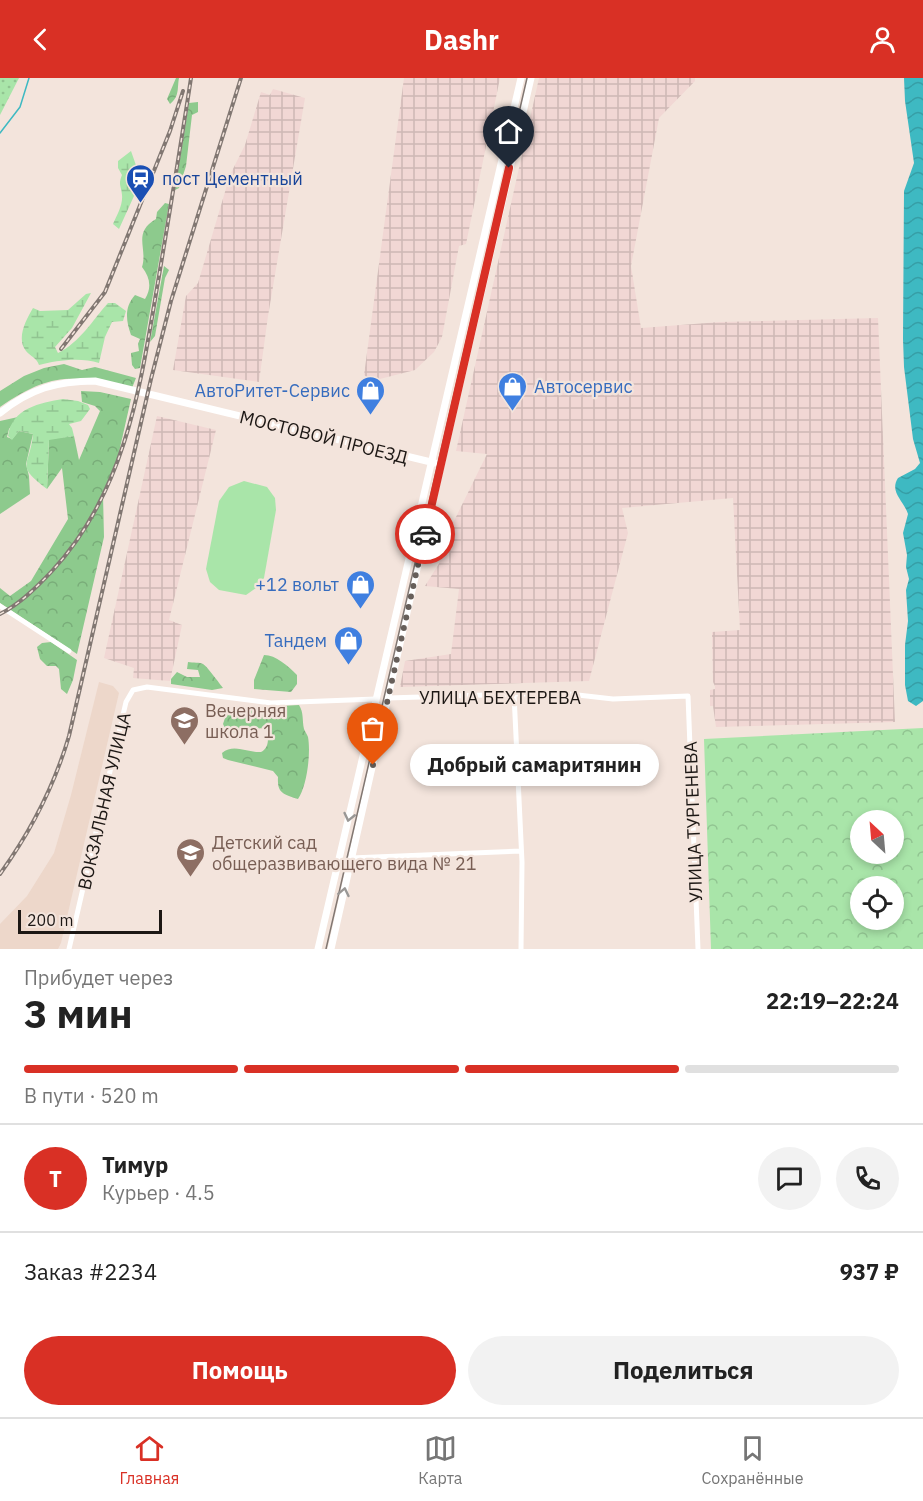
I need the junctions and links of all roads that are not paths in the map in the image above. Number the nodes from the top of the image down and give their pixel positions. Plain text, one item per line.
1 (521, 78) edge
2 (531, 78) edge
3 (0, 413) edge
4 (431, 462) junction
5 (441, 465) junction
6 (0, 606) edge
7 (69, 651) dead end
8 (133, 690) joint
9 (514, 694) junction
10 (688, 696) joint
11 (388, 698) junction
12 (376, 699) junction
13 (521, 850) junction
14 (351, 858) junction
15 (69, 949) edge
16 (318, 949) edge
17 (331, 949) edge
18 (521, 949) edge
19 (698, 949) edge

1 - 4 main road
2 - 5 main road
3 - 4 main road, МОСТОВОЙ ПРОЕЗД
4 - 5 main road, МОСТОВОЙ ПРОЕЗД
4 - 12 main road
5 - 11 main road
6 - 7 street
8 - 12 street, УЛИЦА БЕХТЕРЕВА
8 - 15 street, ВОКЗАЛЬНАЯ УЛИЦА
9 - 10 street, УЛИЦА БЕХТЕРЕВА
9 - 11 street, УЛИЦА БЕХТЕРЕВА
9 - 13 street
10 - 19 street, УЛИЦА ТУРГЕНЕВА
11 - 12 main road, УЛИЦА БЕХТЕРЕВА
11 - 14 main road
12 -> 16 main road
13 - 14 street
13 - 18 street
17 -> 14 main road

